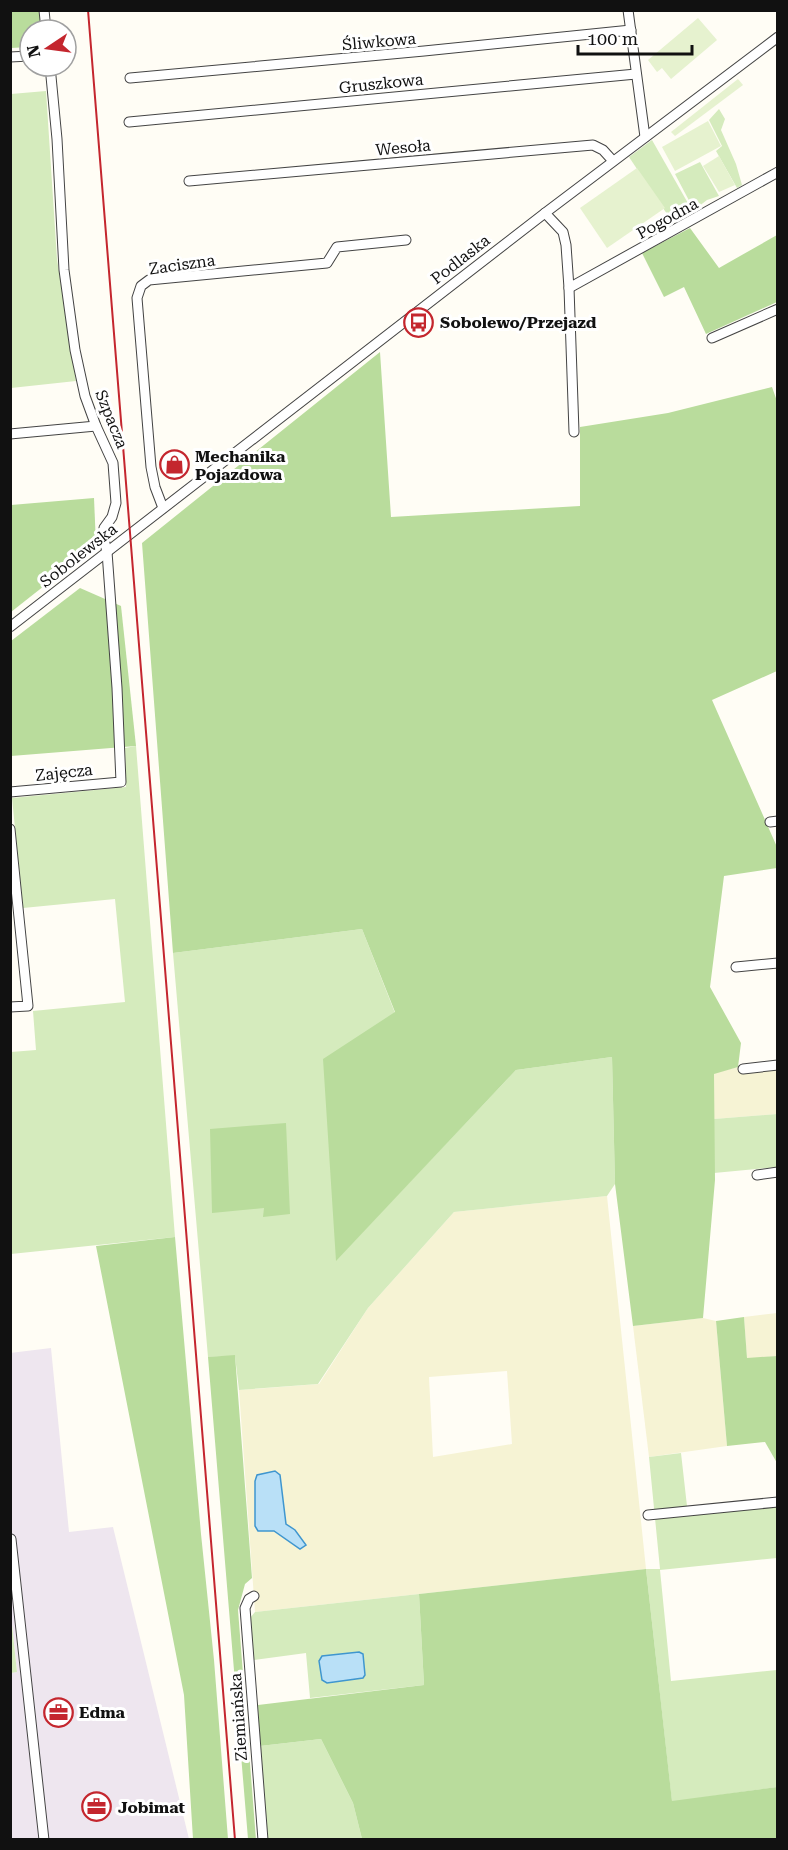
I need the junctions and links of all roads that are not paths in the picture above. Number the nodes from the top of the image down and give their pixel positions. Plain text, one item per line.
1 (628, 10) edge
2 (631, 30) junction
3 (777, 37) edge
4 (636, 74) junction
5 (51, 78) edge
6 (130, 78) dead end
7 (129, 122) dead end
8 (645, 137) junction
9 (613, 161) junction
10 (777, 172) edge
11 (189, 181) dead end
12 (545, 213) junction
13 (406, 240) dead end
14 (569, 288) junction
15 (777, 309) edge
16 (712, 338) dead end
17 (96, 426) junction
18 (573, 432) dead end
19 (10, 434) edge
20 (163, 508) junction
21 (107, 552) junction
22 (10, 627) edge
23 (121, 782) joint
24 (10, 792) edge
25 (10, 829) edge
26 (777, 963) edge
27 (736, 967) dead end
28 (10, 1007) edge
29 (777, 1065) edge
30 (743, 1069) dead end
31 (777, 1172) edge
32 (757, 1174) dead end
33 (777, 1502) edge
34 (648, 1515) dead end
35 (11, 1539) edge
36 (254, 1596) dead end
37 (44, 1839) edge
38 (263, 1839) edge

1 - 2 street
2 - 4 street
2 - 6 street, Śliwkowa
3 - 8 street, Podlaska
4 - 7 street, Gruszkowa
4 - 8 street
5 - 17 street, Szpacza
8 - 9 street, Podlaska
9 - 11 street, Wesoła
9 - 12 street, Podlaska
10 - 14 street, Pogodna
12 - 14 street
12 - 20 street, Podlaska
13 - 20 street, Zaciszna
14 - 18 street
15 - 16 street
17 - 19 street
17 - 21 street, Szpacza
20 - 21 street, Sobolewska
21 - 22 street, Sobolewska
21 - 23 street, Szpacza
23 - 24 street, Zajęcza
25 - 28 street
26 - 27 street
29 - 30 street
31 - 32 street
33 - 34 street
35 - 37 street
36 - 38 street, Ziemiańska

